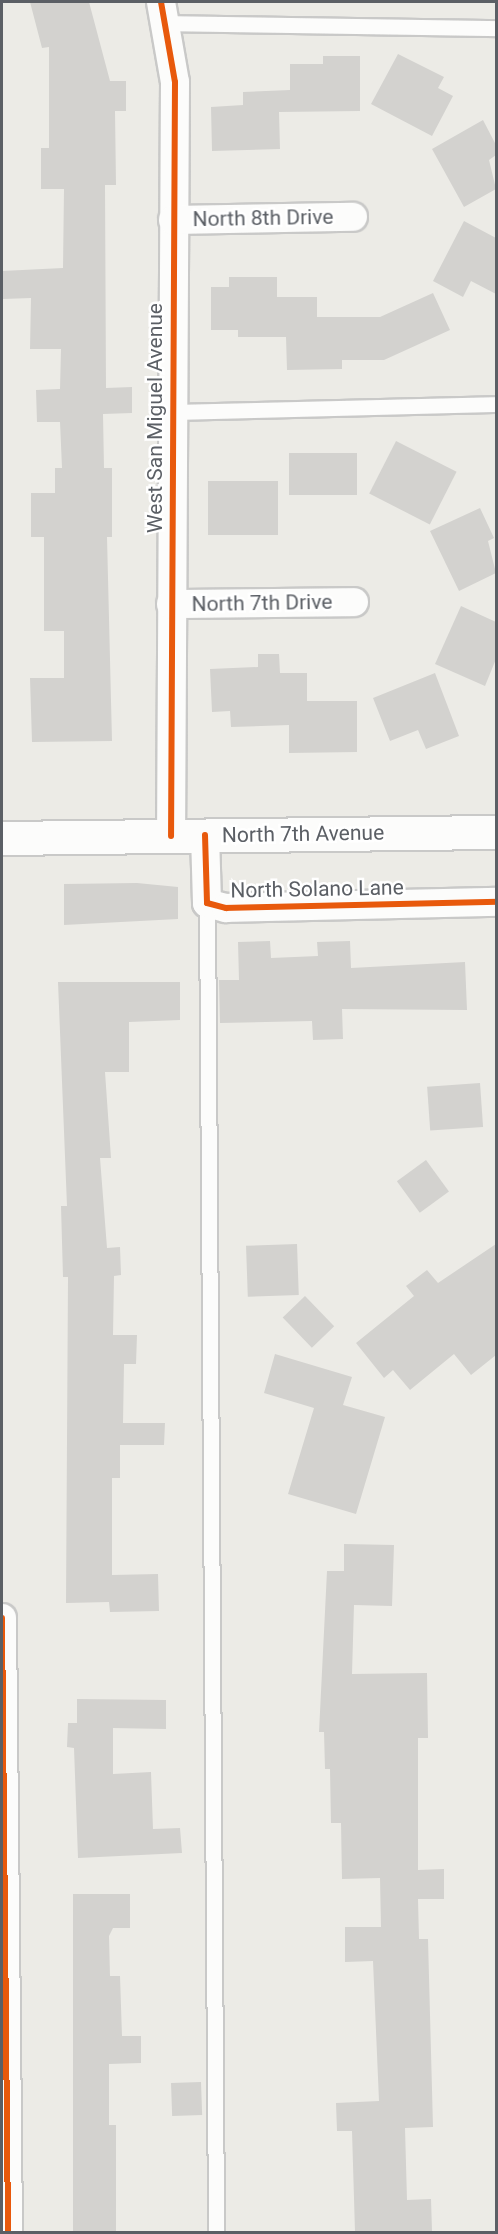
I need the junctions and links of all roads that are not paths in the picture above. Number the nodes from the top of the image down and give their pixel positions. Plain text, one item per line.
1 (164, 13) edge
2 (496, 28) edge
3 (353, 217) dead end
4 (173, 220) junction
5 (496, 404) edge
6 (171, 412) junction
7 (354, 602) dead end
8 (171, 604) junction
9 (496, 831) edge
10 (206, 835) junction
11 (171, 836) junction
12 (2, 838) edge
13 (496, 902) edge
14 (207, 903) junction
15 (2, 1618) edge
16 (2, 1655) edge
17 (8, 2232) edge
18 (216, 2232) edge

1 - 2 lane
1 - 4 street, West San Miguel Avenue
3 - 4 street, North 8th Drive
4 - 6 street, West San Miguel Avenue
5 - 6 lane
6 - 8 street, West San Miguel Avenue
7 - 8 street, North 7th Drive
8 - 11 street, West San Miguel Avenue
9 - 10 main road, North 7th Avenue
10 - 11 main road, North 7th Avenue
10 - 14 street, North Solano Lane
11 - 12 main road, North 7th Avenue
13 - 14 street, North Solano Lane
14 - 18 lane
15 - 16 street
16 - 17 street

